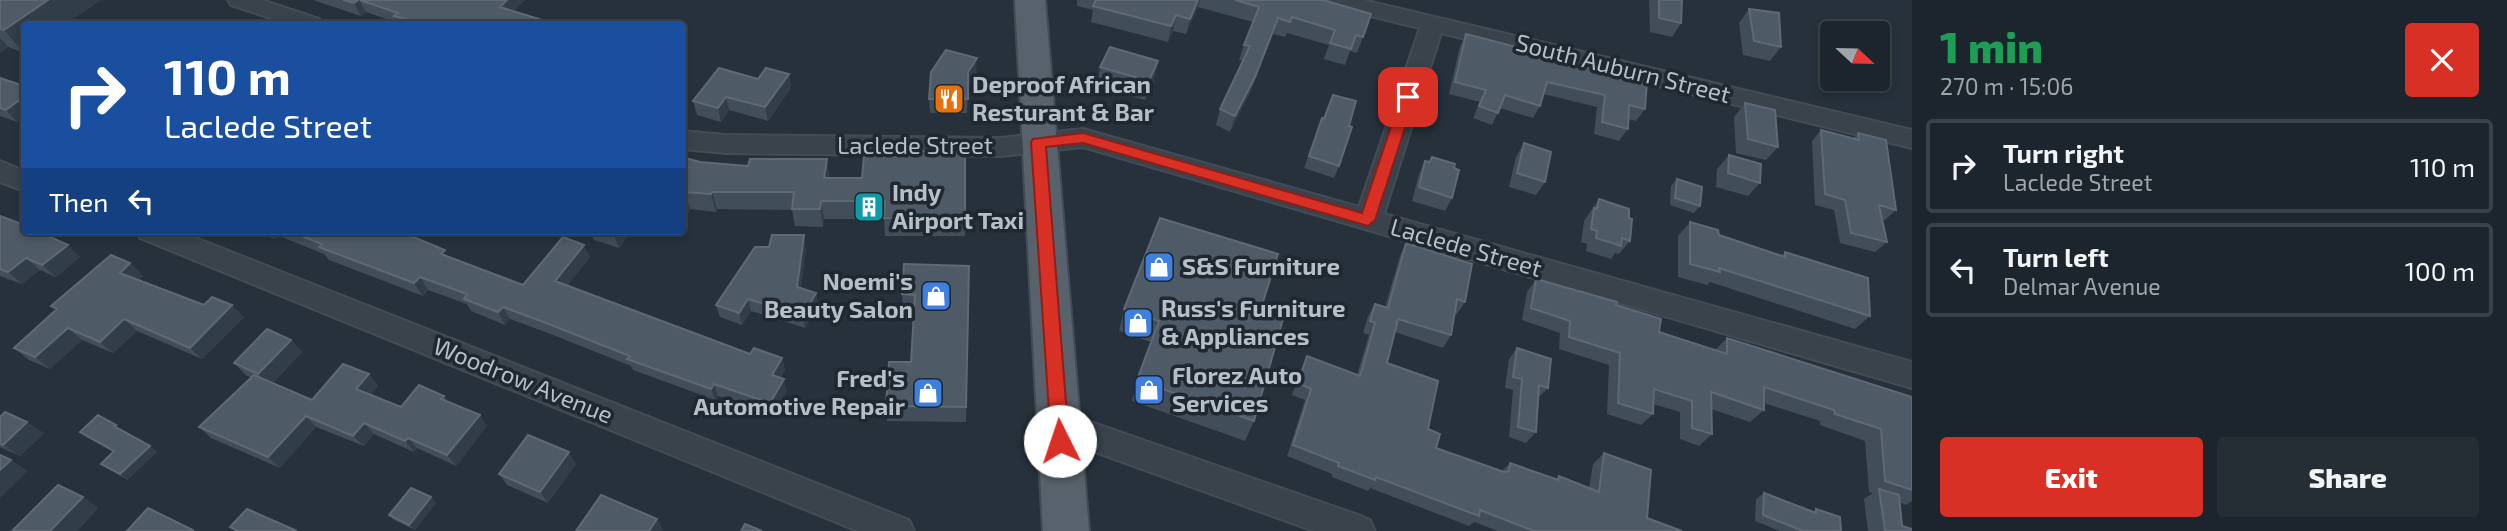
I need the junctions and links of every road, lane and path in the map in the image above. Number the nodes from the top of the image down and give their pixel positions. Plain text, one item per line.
1 (239, 0) edge
2 (1030, 0) edge
3 (1333, 0) edge
4 (302, 21) edge
5 (1433, 23) junction
6 (1912, 139) edge
7 (686, 140) edge
8 (1038, 142) junction
9 (0, 171) edge
10 (21, 180) edge
11 (1368, 220) junction
12 (160, 235) edge
13 (1912, 375) edge
14 (1059, 425) junction
15 (897, 531) edge
16 (1066, 531) edge
17 (1358, 531) edge

1 - 4 street
2 - 8 main road
3 - 5 street, South Auburn Street
5 - 6 street, South Auburn Street
5 - 11 street
7 - 8 street, Laclede Street
8 - 11 street, Laclede Street
8 - 14 main road
9 - 10 street
11 - 13 street, Laclede Street
12 - 15 street, Woodrow Avenue
14 - 16 main road
14 - 17 street

